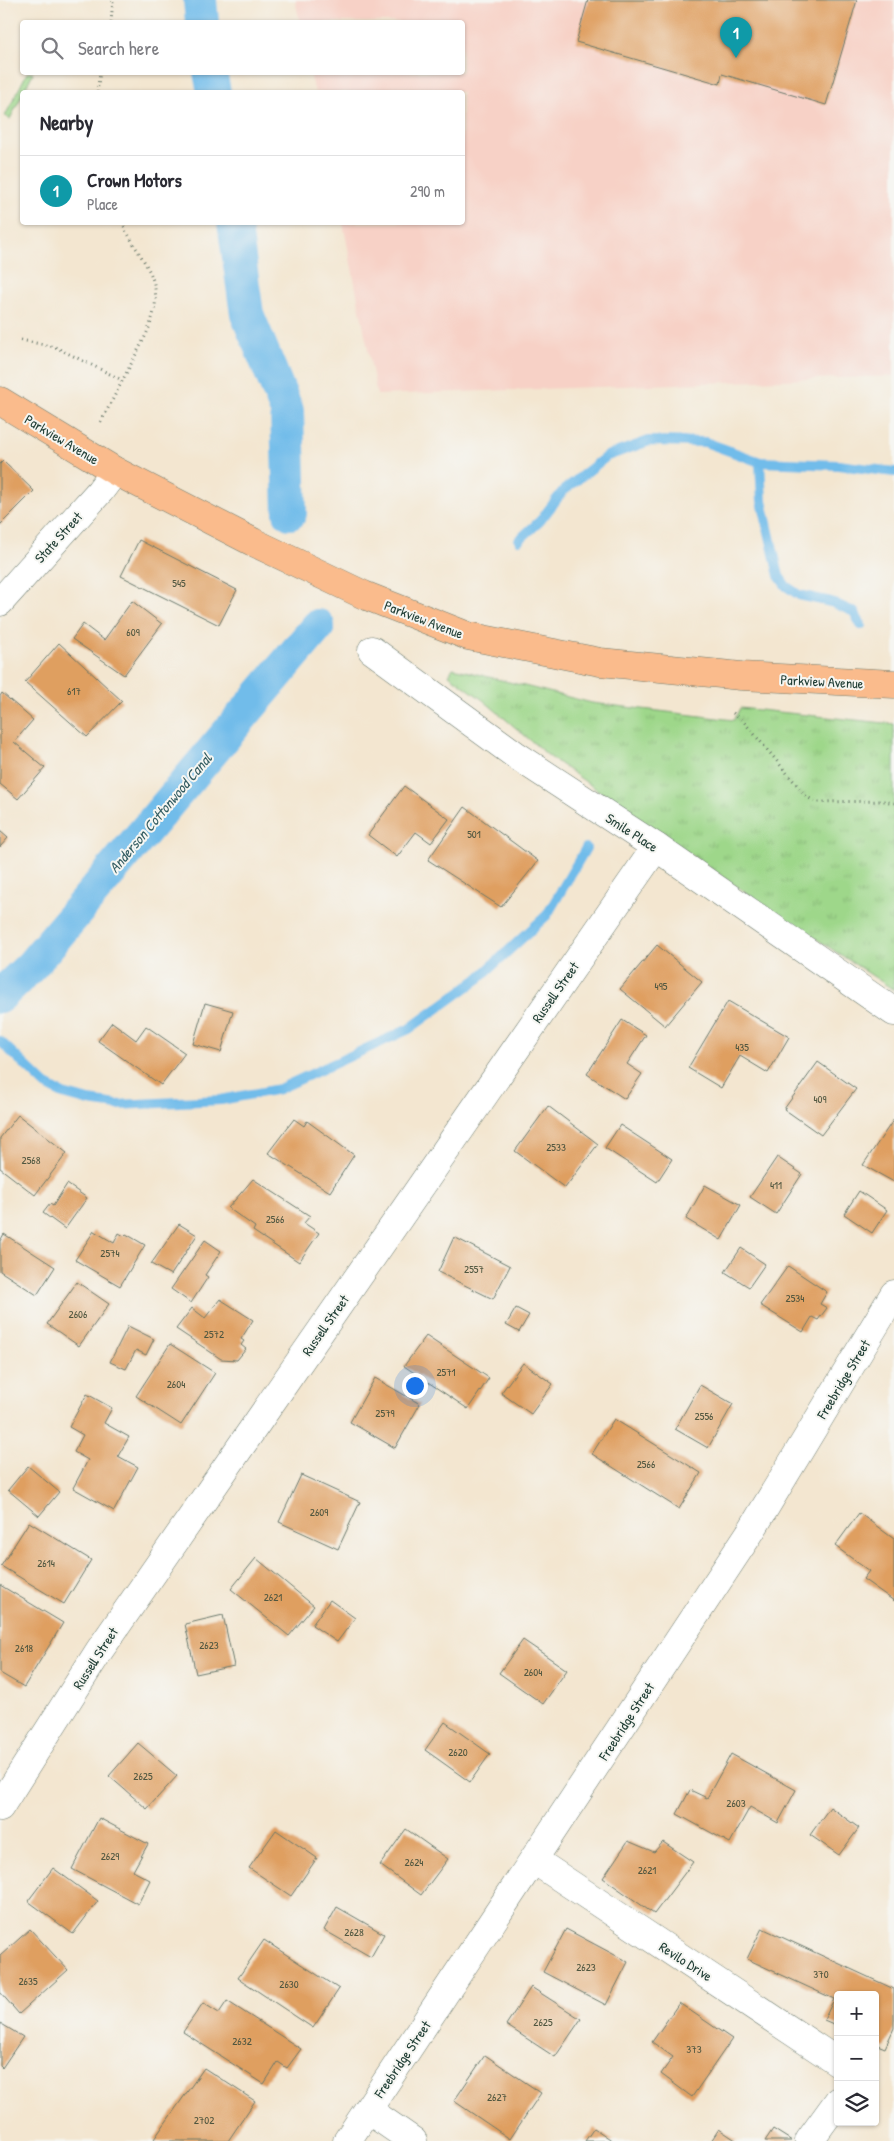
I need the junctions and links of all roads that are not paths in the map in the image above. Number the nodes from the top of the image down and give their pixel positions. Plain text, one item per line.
1 (0, 401) edge
2 (115, 471) junction
3 (0, 602) edge
4 (372, 650) dead end
5 (894, 684) edge
6 (656, 847) junction
7 (894, 1012) edge
8 (894, 1294) edge
9 (0, 1807) edge
10 (534, 1860) junction
11 (834, 2059) edge
12 (834, 2107) edge
13 (368, 2110) junction
14 (347, 2141) edge
15 (413, 2141) edge
16 (809, 2141) edge

1 - 2 main road, Parkview Avenue
2 - 3 street, State Street
2 - 5 main road, Parkview Avenue
4 - 6 street, Smile Place
6 - 7 street, Smile Place
6 - 9 street, Russell Street
8 - 10 street, Freebridge Street
10 - 11 street, Revilo Drive
10 - 13 street, Freebridge Street
12 - 16 street
13 - 14 street, Freebridge Street
13 - 15 street

